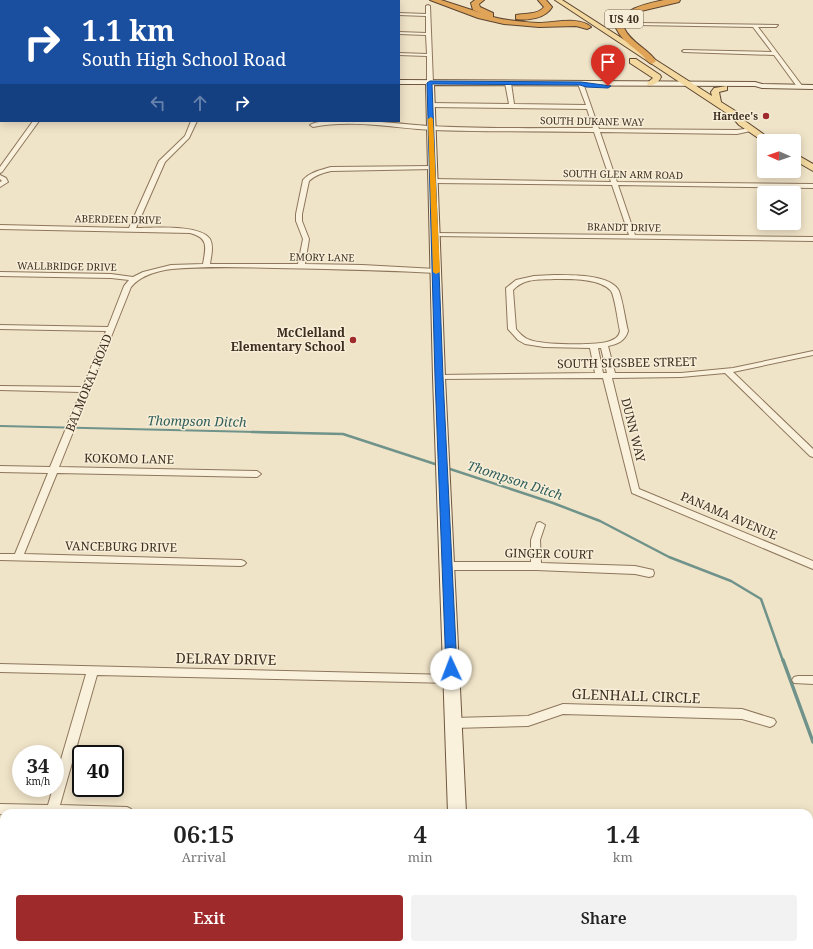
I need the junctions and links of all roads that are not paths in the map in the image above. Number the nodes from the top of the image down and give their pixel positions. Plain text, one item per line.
1 (480, 0) edge
2 (542, 0) edge
3 (547, 0) edge
4 (558, 0) edge
5 (676, 0) edge
6 (431, 3) edge
7 (400, 14) edge
8 (428, 14) junction
9 (580, 18) junction
10 (531, 24) junction
11 (640, 24) dead end
12 (754, 25) junction
13 (776, 26) dead end
14 (587, 27) junction
15 (400, 33) edge
16 (429, 34) junction
17 (684, 51) dead end
18 (400, 54) edge
19 (776, 54) junction
20 (429, 55) junction
21 (626, 56) dead end
22 (652, 61) junction
23 (400, 82) edge
24 (430, 83) junction
25 (508, 83) junction
26 (651, 83) junction
27 (581, 84) junction
28 (683, 86) junction
29 (762, 86) junction
30 (800, 87) junction
31 (813, 87) edge
32 (724, 88) junction
33 (717, 103) junction
34 (430, 106) junction
35 (512, 106) junction
36 (589, 107) junction
37 (35, 122) edge
38 (194, 122) edge
39 (742, 123) junction
40 (313, 125) dead end
41 (431, 128) junction
42 (597, 130) junction
43 (752, 130) junction
44 (759, 134) edge
45 (801, 160) edge
46 (432, 168) junction
47 (813, 168) edge
48 (0, 171) edge
49 (0, 178) edge
50 (433, 181) junction
51 (615, 184) junction
52 (0, 185) edge
53 (813, 186) edge
54 (0, 228) edge
55 (132, 230) junction
56 (435, 234) junction
57 (632, 237) junction
58 (813, 239) edge
59 (206, 266) junction
60 (301, 266) junction
61 (436, 271) junction
62 (0, 274) edge
63 (134, 279) junction
64 (0, 327) edge
65 (111, 329) junction
66 (593, 345) junction
67 (604, 345) junction
68 (813, 353) edge
69 (727, 371) junction
70 (606, 376) junction
71 (439, 377) junction
72 (0, 388) edge
73 (86, 390) junction
74 (813, 454) edge
75 (0, 469) edge
76 (54, 470) junction
77 (258, 474) dead end
78 (635, 490) joint
79 (540, 525) dead end
80 (0, 557) edge
81 (18, 558) junction
82 (241, 563) dead end
83 (813, 565) edge
84 (448, 566) junction
85 (536, 566) junction
86 (649, 573) dead end
87 (0, 668) edge
88 (93, 670) junction
89 (452, 679) junction
90 (798, 680) dead end
91 (813, 680) edge
92 (770, 722) dead end
93 (454, 723) junction
94 (53, 809) edge
95 (457, 809) edge

1 - 2 highway
3 - 9 main road, US 40
4 - 9 main road
5 - 22 highway, US 40
6 - 8 street
6 - 10 highway
7 - 8 street
8 - 16 street
9 - 10 highway
9 - 14 main road, US 40
9 - 22 main road
10 - 14 highway
11 - 12 street
12 - 13 street
12 - 19 street
14 - 28 main road, US 40
15 - 16 street
16 - 20 street
17 - 19 street
18 - 20 street
19 - 30 street
20 - 24 street
21 - 26 main road
22 - 28 main road
23 - 24 street
24 - 25 street
24 - 34 street
25 - 27 street
25 - 35 street
26 - 27 street
26 - 28 street
27 - 28 street
27 - 36 street
28 - 29 street
28 - 32 street
28 - 33 main road
28 - 39 main road, US 40
29 - 30 street
29 - 32 street
30 - 31 street
32 - 33 main road
33 - 39 main road
34 - 35 street
34 - 41 street
35 - 36 street
36 - 42 street
37 - 48 street
38 - 55 street
39 - 43 main road, US 40
40 - 41 street, SOUTH DUKANE WAY
41 - 42 street, SOUTH DUKANE WAY
41 - 46 street
42 - 43 street, SOUTH DUKANE WAY
42 - 51 street
43 - 44 main road, US 40
45 - 47 main road
46 - 50 street
46 - 60 street
49 - 52 street
50 - 51 street, SOUTH GLEN ARM ROAD
50 - 56 street
51 - 53 street, SOUTH GLEN ARM ROAD
51 - 57 street
54 - 55 street, ABERDEEN DRIVE
55 - 59 street, ABERDEEN DRIVE
56 - 57 street, BRANDT DRIVE
56 - 61 street
57 - 58 street, BRANDT DRIVE
59 - 60 street, EMORY LANE
59 - 63 street
60 - 61 street, EMORY LANE
61 - 71 street
62 - 63 street, WALLBRIDGE DRIVE
63 - 65 street, BALMORAL ROAD
64 - 65 street
65 - 73 street, BALMORAL ROAD
66 - 67 street
66 - 67 street
66 - 70 street
67 - 70 street
68 - 69 street, SOUTH SIGSBEE STREET
69 - 70 street, SOUTH SIGSBEE STREET
69 - 74 street
70 - 71 street, SOUTH SIGSBEE STREET
70 - 78 street, DUNN WAY
71 - 84 street
72 - 73 street
73 - 76 street, BALMORAL ROAD
75 - 76 street, KOKOMO LANE
76 - 77 street, KOKOMO LANE
76 - 81 street, BALMORAL ROAD
78 - 83 street, PANAMA AVENUE
79 - 85 street
80 - 81 street, VANCEBURG DRIVE
81 - 82 street, VANCEBURG DRIVE
84 - 85 street, GINGER COURT
84 - 89 street
85 - 86 street, GINGER COURT
87 - 88 street, DELRAY DRIVE
88 - 89 street, DELRAY DRIVE
88 - 94 street
89 - 93 street
90 - 91 street
92 - 93 street, GLENHALL CIRCLE
93 - 95 street

